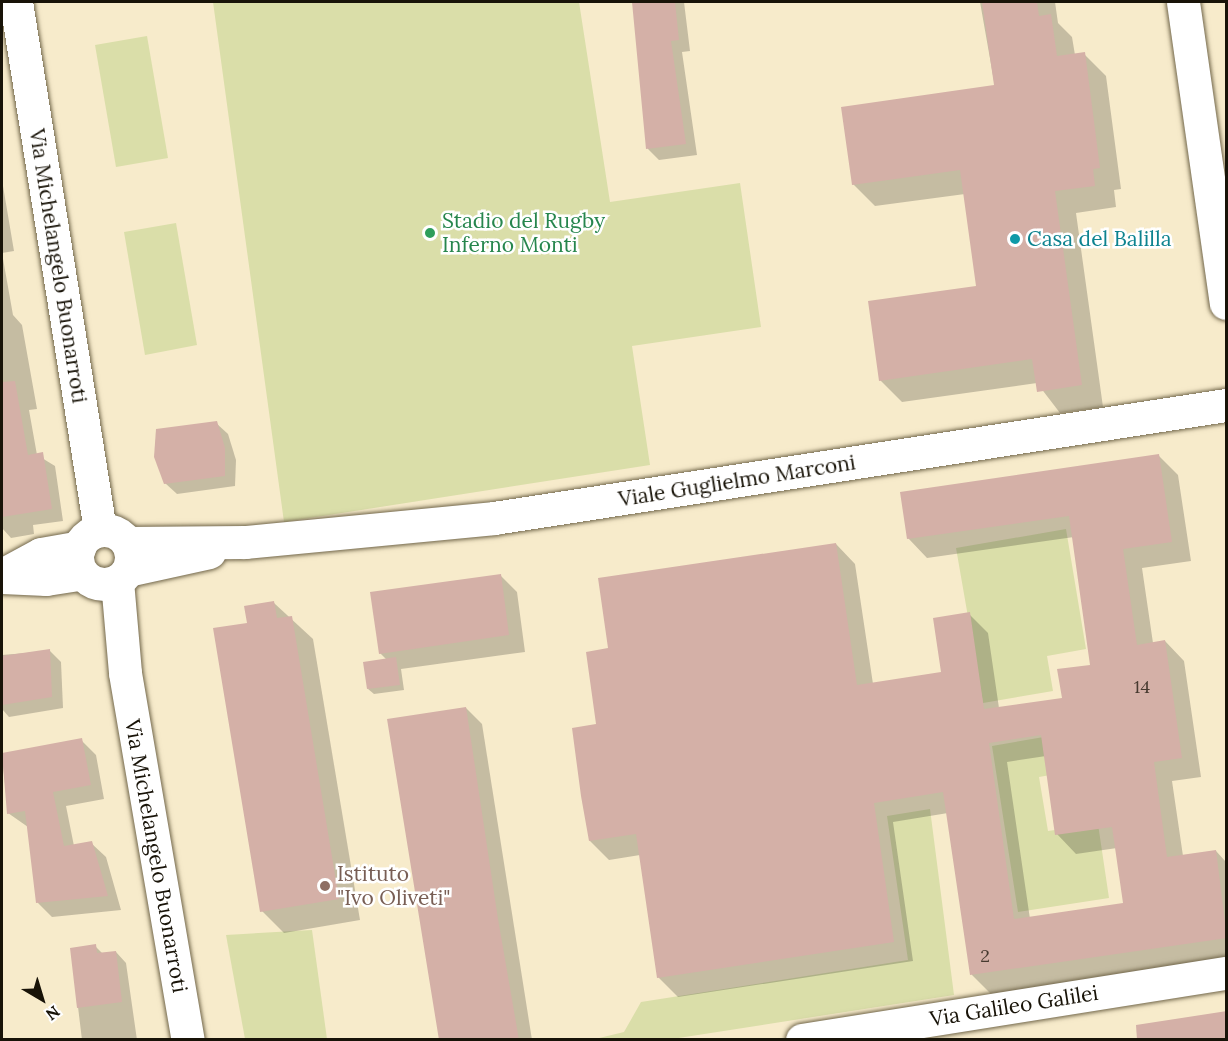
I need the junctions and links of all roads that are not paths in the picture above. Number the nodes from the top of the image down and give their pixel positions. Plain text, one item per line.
1 (16, 2) edge
2 (1183, 2) edge
3 (1227, 303) edge
4 (1227, 405) edge
5 (105, 561) junction
6 (2, 576) edge
7 (1227, 973) edge
8 (188, 1040) edge
9 (802, 1040) edge

1 - 5 street, Via Michelangelo Buonarroti
2 - 3 street
4 - 5 street, Viale Guglielmo Marconi
5 - 6 street, Viale Guglielmo Marconi
5 - 8 street, Via Michelangelo Buonarroti
7 - 9 street, Via Galileo Galilei

